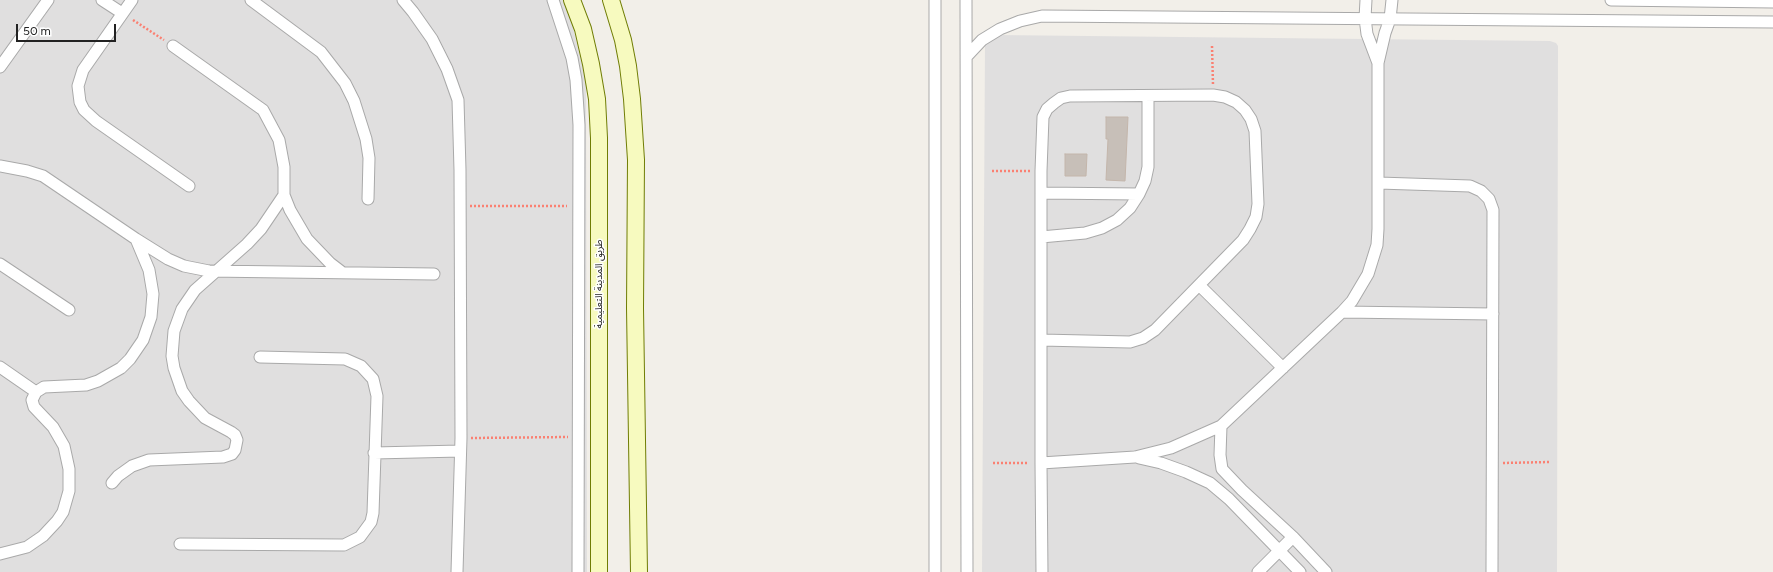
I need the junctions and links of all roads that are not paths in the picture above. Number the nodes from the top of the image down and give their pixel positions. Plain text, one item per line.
1 (48, 0) edge
2 (102, 0) edge
3 (132, 0) edge
4 (251, 0) edge
5 (403, 0) edge
6 (553, 0) edge
7 (572, 0) edge
8 (612, 0) edge
9 (935, 0) edge
10 (966, 0) edge
11 (1366, 0) edge
12 (1392, 0) edge
13 (1611, 0) edge
14 (1773, 2) edge
15 (122, 13) junction
16 (1365, 18) junction
17 (1390, 18) junction
18 (1773, 22) edge
19 (172, 46) road end
20 (967, 56) junction
21 (1378, 63) junction
22 (0, 67) edge
23 (1148, 96) junction
24 (0, 166) edge
25 (1379, 183) junction
26 (189, 186) dead end
27 (1041, 192) junction
28 (1139, 194) junction
29 (284, 195) junction
30 (368, 199) dead end
31 (1041, 237) junction
32 (136, 239) junction
33 (0, 264) edge
34 (216, 271) junction
35 (343, 273) junction
36 (434, 274) dead end
37 (1199, 284) junction
38 (69, 310) dead end
39 (1342, 312) junction
40 (1493, 314) junction
41 (1041, 340) junction
42 (260, 357) dead end
43 (0, 367) edge
44 (1283, 368) junction
45 (36, 392) junction
46 (1221, 426) junction
47 (460, 451) junction
48 (374, 453) junction
49 (1135, 457) junction
50 (1041, 464) junction
51 (112, 483) dead end
52 (1293, 536) junction
53 (180, 544) dead end
54 (1279, 551) junction
55 (0, 554) edge
56 (457, 572) edge
57 (578, 572) edge
58 (599, 572) edge
59 (639, 572) edge
60 (935, 572) edge
61 (967, 572) edge
62 (1042, 572) edge
63 (1258, 572) edge
64 (1300, 572) edge
65 (1326, 572) edge
66 (1492, 572) edge

1 - 22 street
2 - 15 street
3 - 15 street
4 - 30 street
5 - 47 street
6 - 57 street
7 - 58 street, طريق المدينة التعليمية
8 - 59 street
9 - 60 street
10 - 20 street
11 - 16 street
12 - 17 street
13 - 14 street
15 - 26 street
16 - 17 street
16 - 20 street
16 - 21 street
17 - 18 street
17 - 21 street
19 - 29 street
20 - 61 street
21 - 25 street
23 - 27 street
23 - 28 street
23 - 37 street
24 - 32 street
25 - 39 street
25 - 40 street
27 - 28 street
27 - 31 street
28 - 31 street
29 - 34 street
29 - 35 street
31 - 41 street
32 - 34 street
32 - 45 street
33 - 38 street
34 - 35 street
34 - 51 street
35 - 36 street
37 - 41 street
37 - 44 street
39 - 40 street
39 - 44 street
40 - 66 street
41 - 50 street
42 - 48 street
43 - 45 street
44 - 46 street
45 - 55 street
46 - 49 street
46 - 52 street
47 - 48 street
47 - 56 street
48 - 53 street
49 - 50 street
49 - 54 street
50 - 62 street
52 - 54 street
52 - 65 street
54 - 63 street
54 - 64 street

